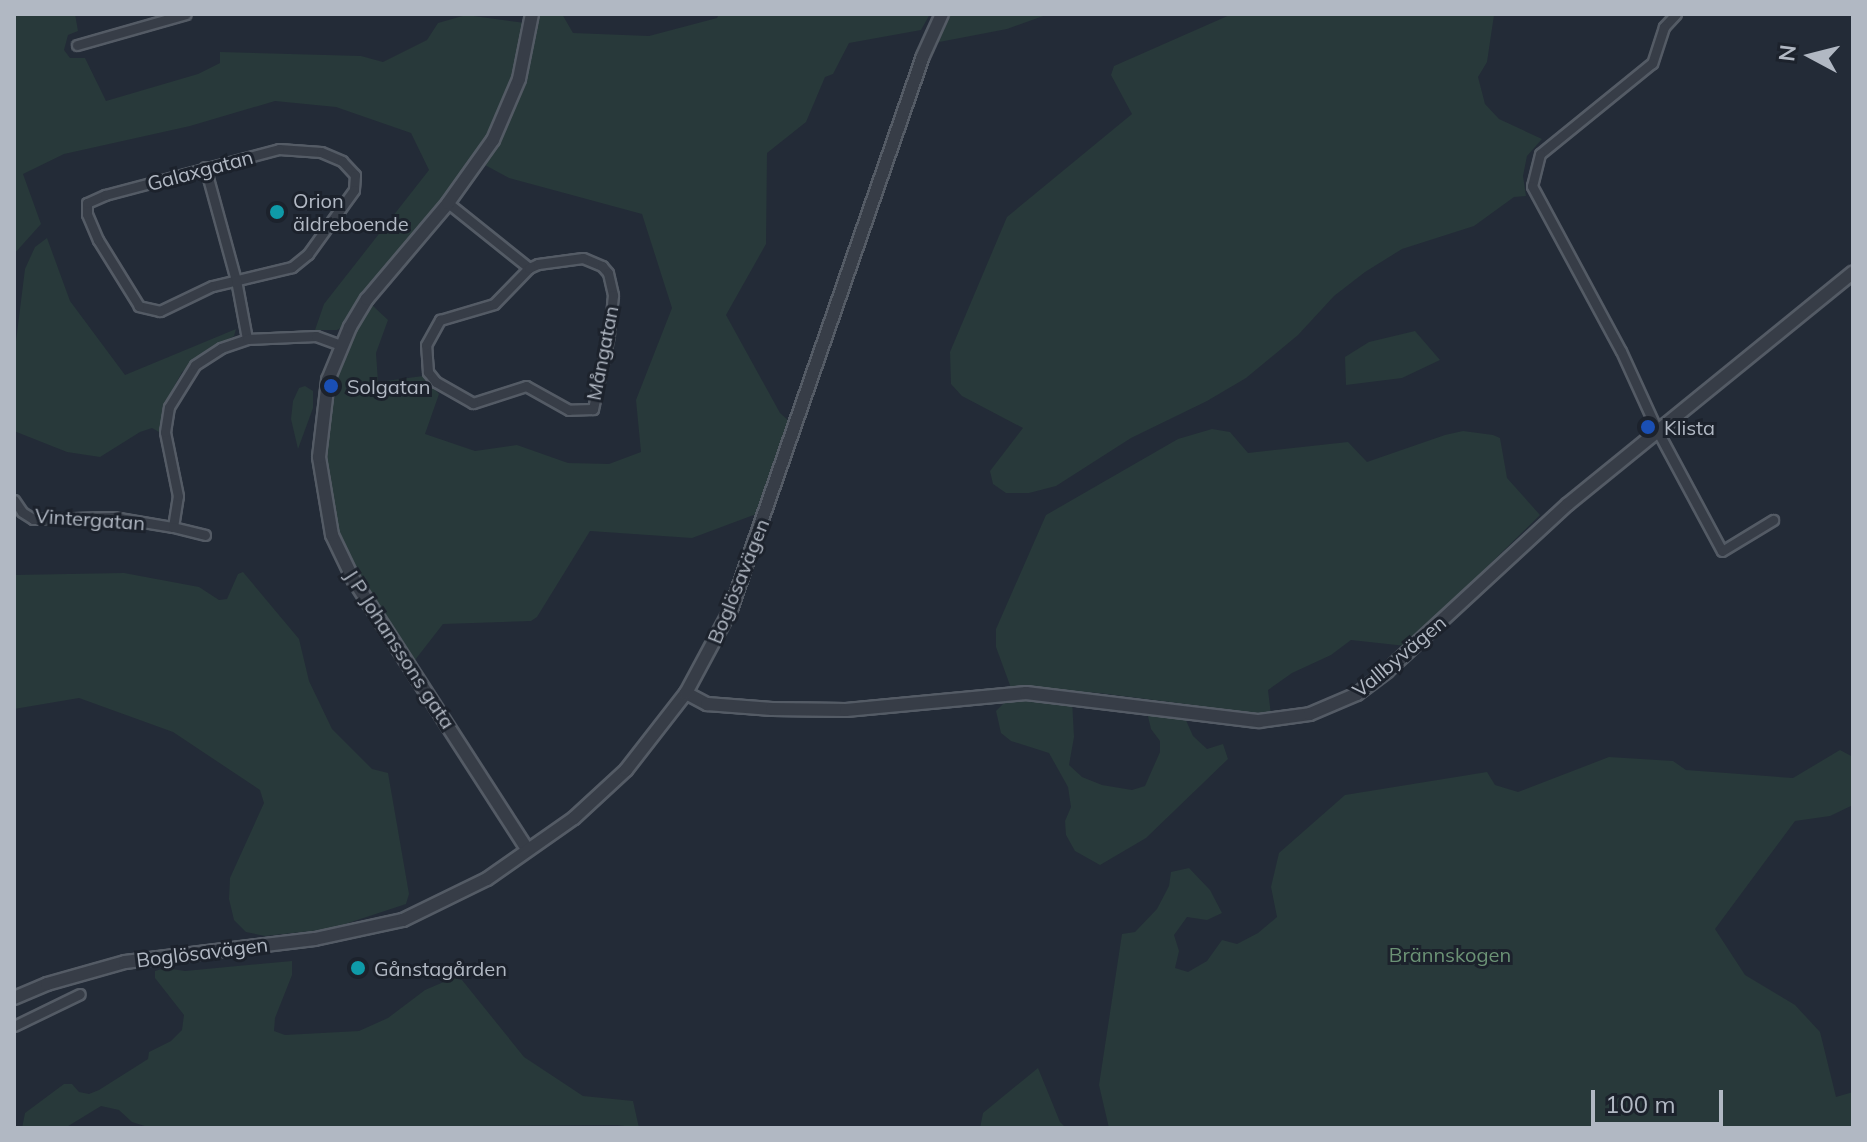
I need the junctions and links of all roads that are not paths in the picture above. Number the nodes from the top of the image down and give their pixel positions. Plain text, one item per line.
1 (186, 14) edge
2 (532, 14) edge
3 (942, 14) edge
4 (1676, 14) edge
5 (77, 45) dead end
6 (205, 167) junction
7 (448, 203) junction
8 (529, 268) junction
9 (1853, 272) edge
10 (236, 280) junction
11 (247, 339) junction
12 (341, 345) junction
13 (1657, 430) junction
14 (14, 500) edge
15 (1773, 520) dead end
16 (173, 527) junction
17 (205, 535) dead end
18 (686, 693) junction
19 (527, 849) junction
20 (80, 994) dead end
21 (14, 998) edge
22 (14, 1026) edge

1 - 5 street
2 - 7 street, J P Johanssons gata
3 - 18 street, Boglösavägen
4 - 13 street
6 - 10 street
6 - 10 street, Galaxgatan
6 - 10 street, Galaxgatan
7 - 8 street
7 - 12 street, J P Johanssons gata
8 - 8 street, Mångatan
9 - 13 street, Vallbyvägen
10 - 11 street
11 - 12 street, Vintergatan
11 - 16 street, Vintergatan
12 - 19 street, J P Johanssons gata
13 - 15 street
13 - 18 street, Vallbyvägen
14 - 16 street, Vintergatan
16 - 17 street, Vintergatan
18 - 19 street, Boglösavägen
19 - 21 street, Boglösavägen
20 - 22 street

